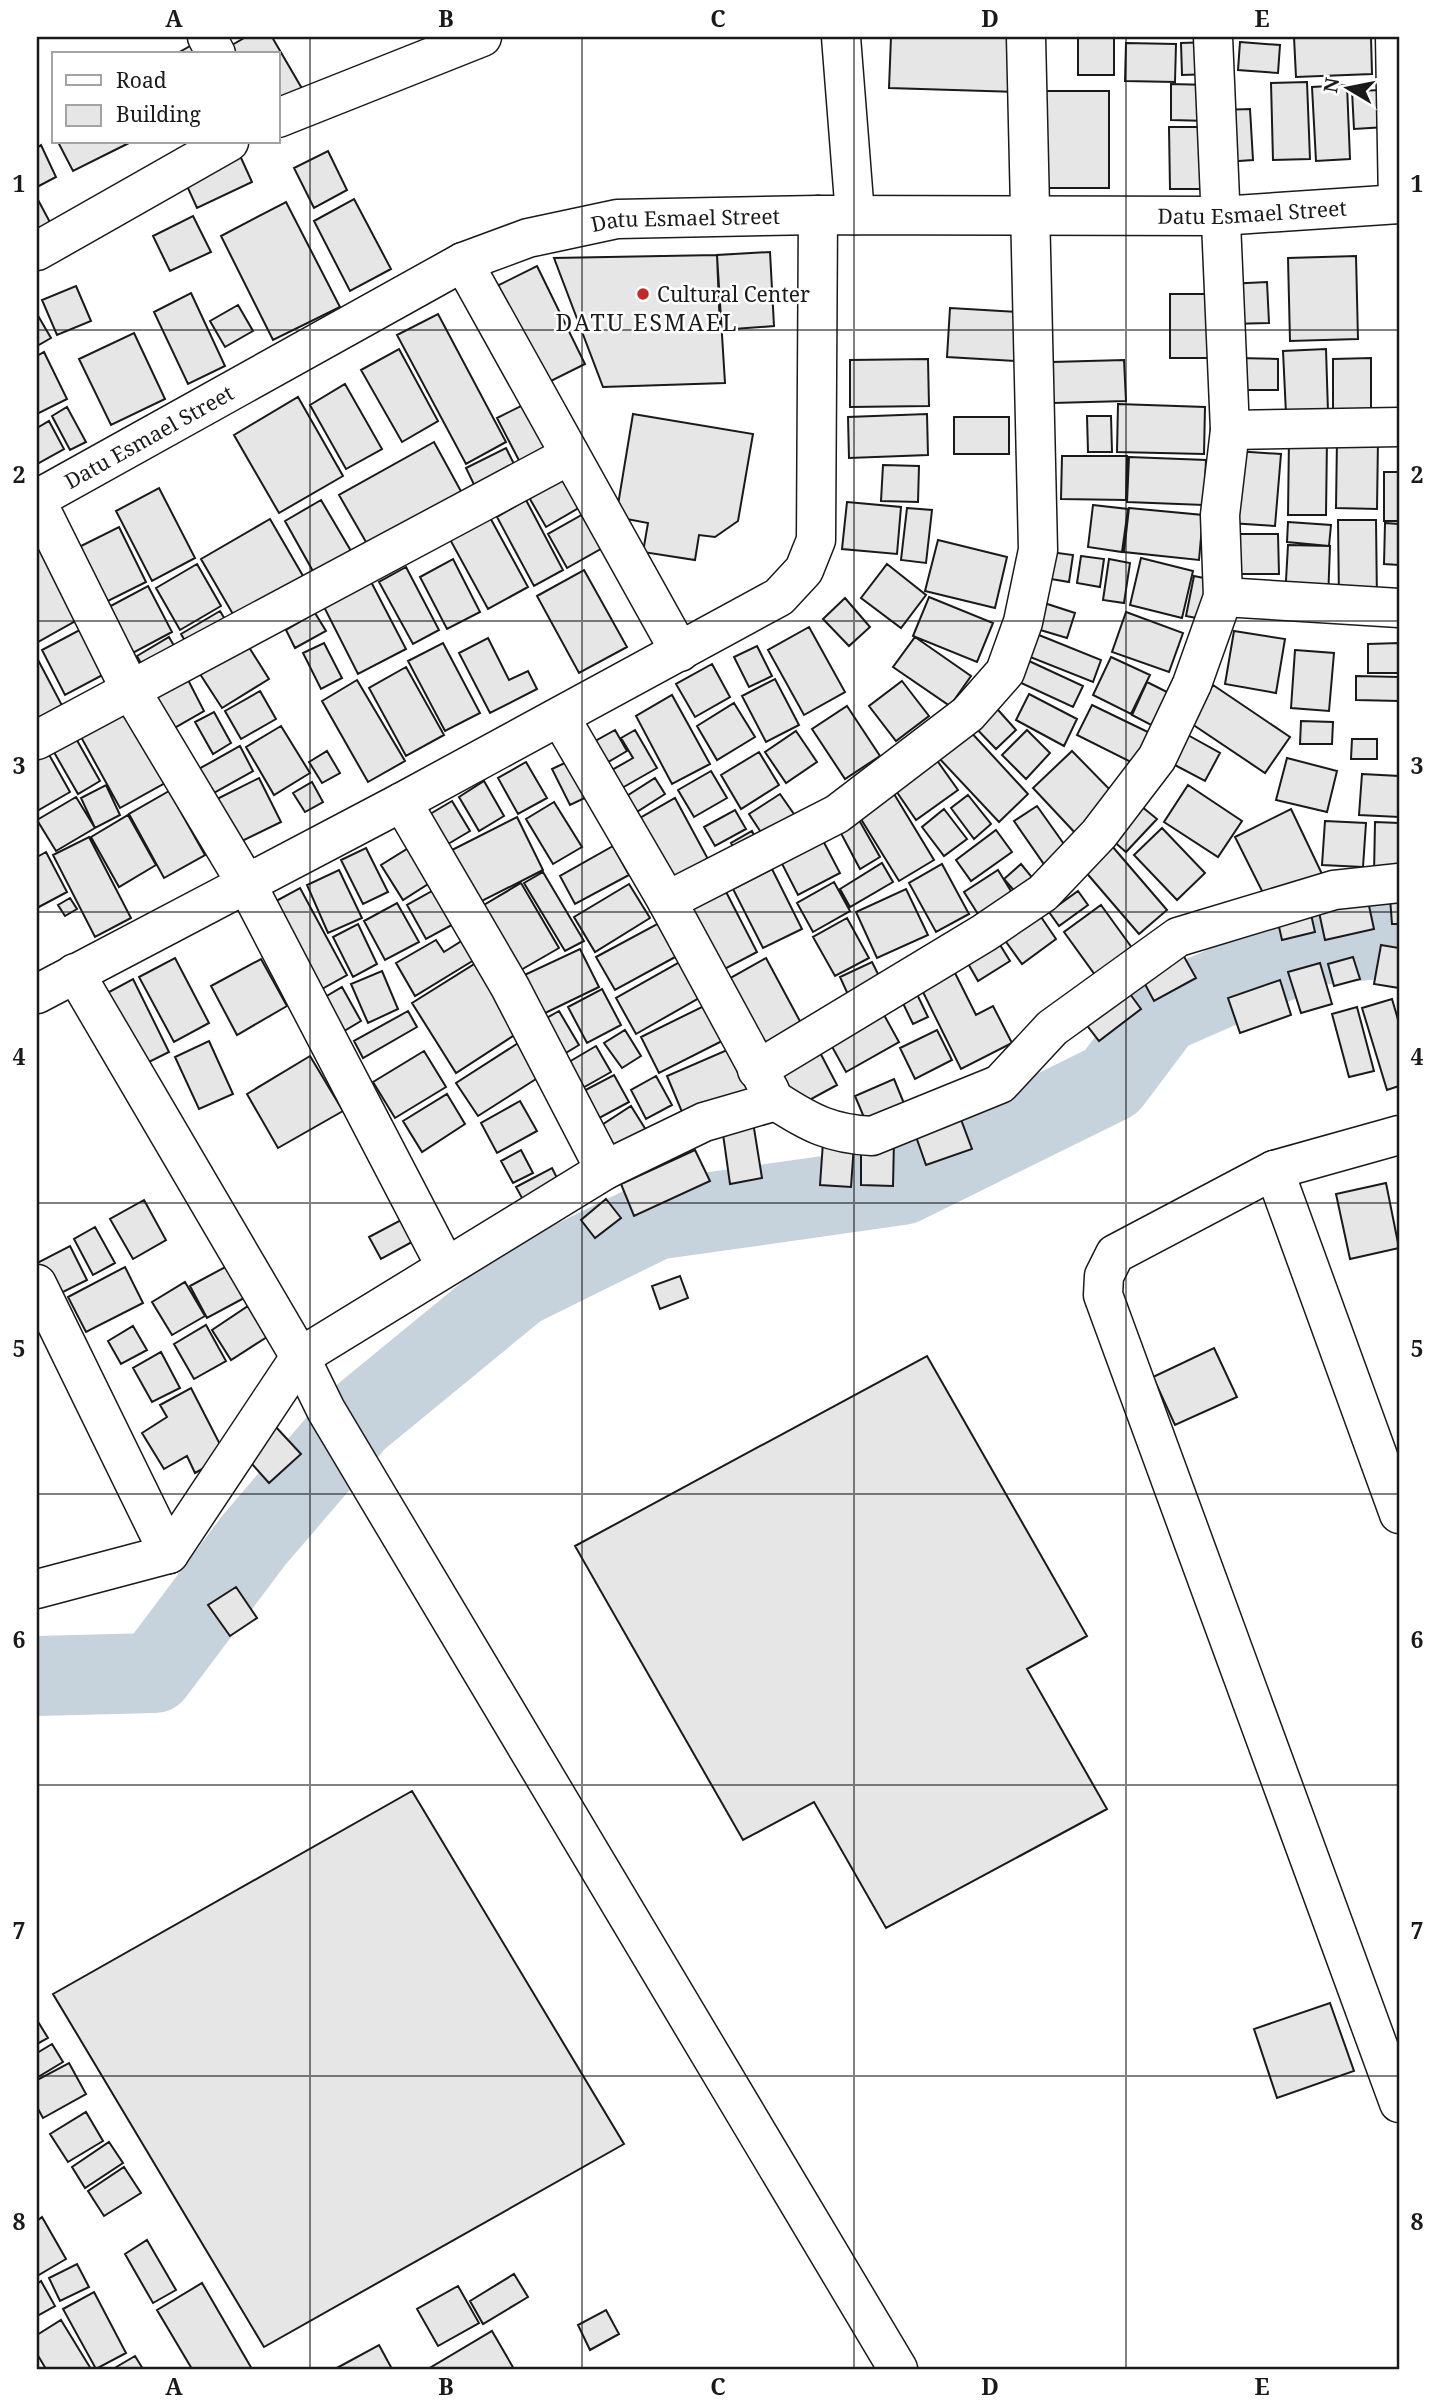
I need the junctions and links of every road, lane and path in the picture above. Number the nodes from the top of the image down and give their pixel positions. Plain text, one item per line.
1 (482, 37) edge
2 (841, 37) edge
3 (1026, 37) edge
4 (1213, 37) edge
5 (1395, 37) edge
6 (280, 117) edge
7 (225, 144) edge
8 (1399, 204) edge
9 (837, 215) junction
10 (1028, 216) junction
11 (1220, 216) junction
12 (37, 251) edge
13 (463, 262) junction
14 (1399, 426) edge
15 (1230, 430) junction
16 (570, 455) junction
17 (37, 500) edge
18 (1223, 597) junction
19 (1399, 608) edge
20 (680, 652) junction
21 (130, 689) junction
22 (561, 717) junction
23 (37, 740) edge
24 (402, 802) junction
25 (246, 883) junction
26 (1399, 883) edge
27 (667, 901) junction
28 (75, 973) junction
29 (37, 994) edge
30 (766, 1085) junction
31 (1399, 1135) edge
32 (605, 1170) junction
33 (1274, 1170) junction
34 (446, 1267) junction
35 (37, 1284) edge
36 (300, 1357) junction
37 (1399, 1514) edge
38 (169, 1554) junction
39 (37, 1589) edge
40 (1399, 2103) edge
41 (898, 2369) edge

1 - 6 street
2 - 9 street
3 - 10 street
4 - 11 street
5 - 8 street
7 - 12 street
8 - 11 street, Datu Esmael Street
9 - 10 street, Datu Esmael Street
9 - 13 street, Datu Esmael Street
9 - 20 street
10 - 11 street, Datu Esmael Street
10 - 27 street
11 - 15 street
13 - 16 street
13 - 17 street, Datu Esmael Street
14 - 15 street
15 - 18 street
16 - 20 street
16 - 21 street
17 - 21 street
18 - 19 street
18 - 30 street
20 - 22 street
21 - 23 street
21 - 25 street
22 - 24 street
22 - 27 street
24 - 25 street
24 - 32 street
25 - 28 street
25 - 34 street
26 - 30 street
27 - 30 street
28 - 29 street
28 - 36 street
30 - 32 street
31 - 33 street
32 - 34 street
33 - 37 street
33 - 40 street
34 - 36 street
35 - 38 street
36 - 38 street
36 - 41 street
38 - 39 street

